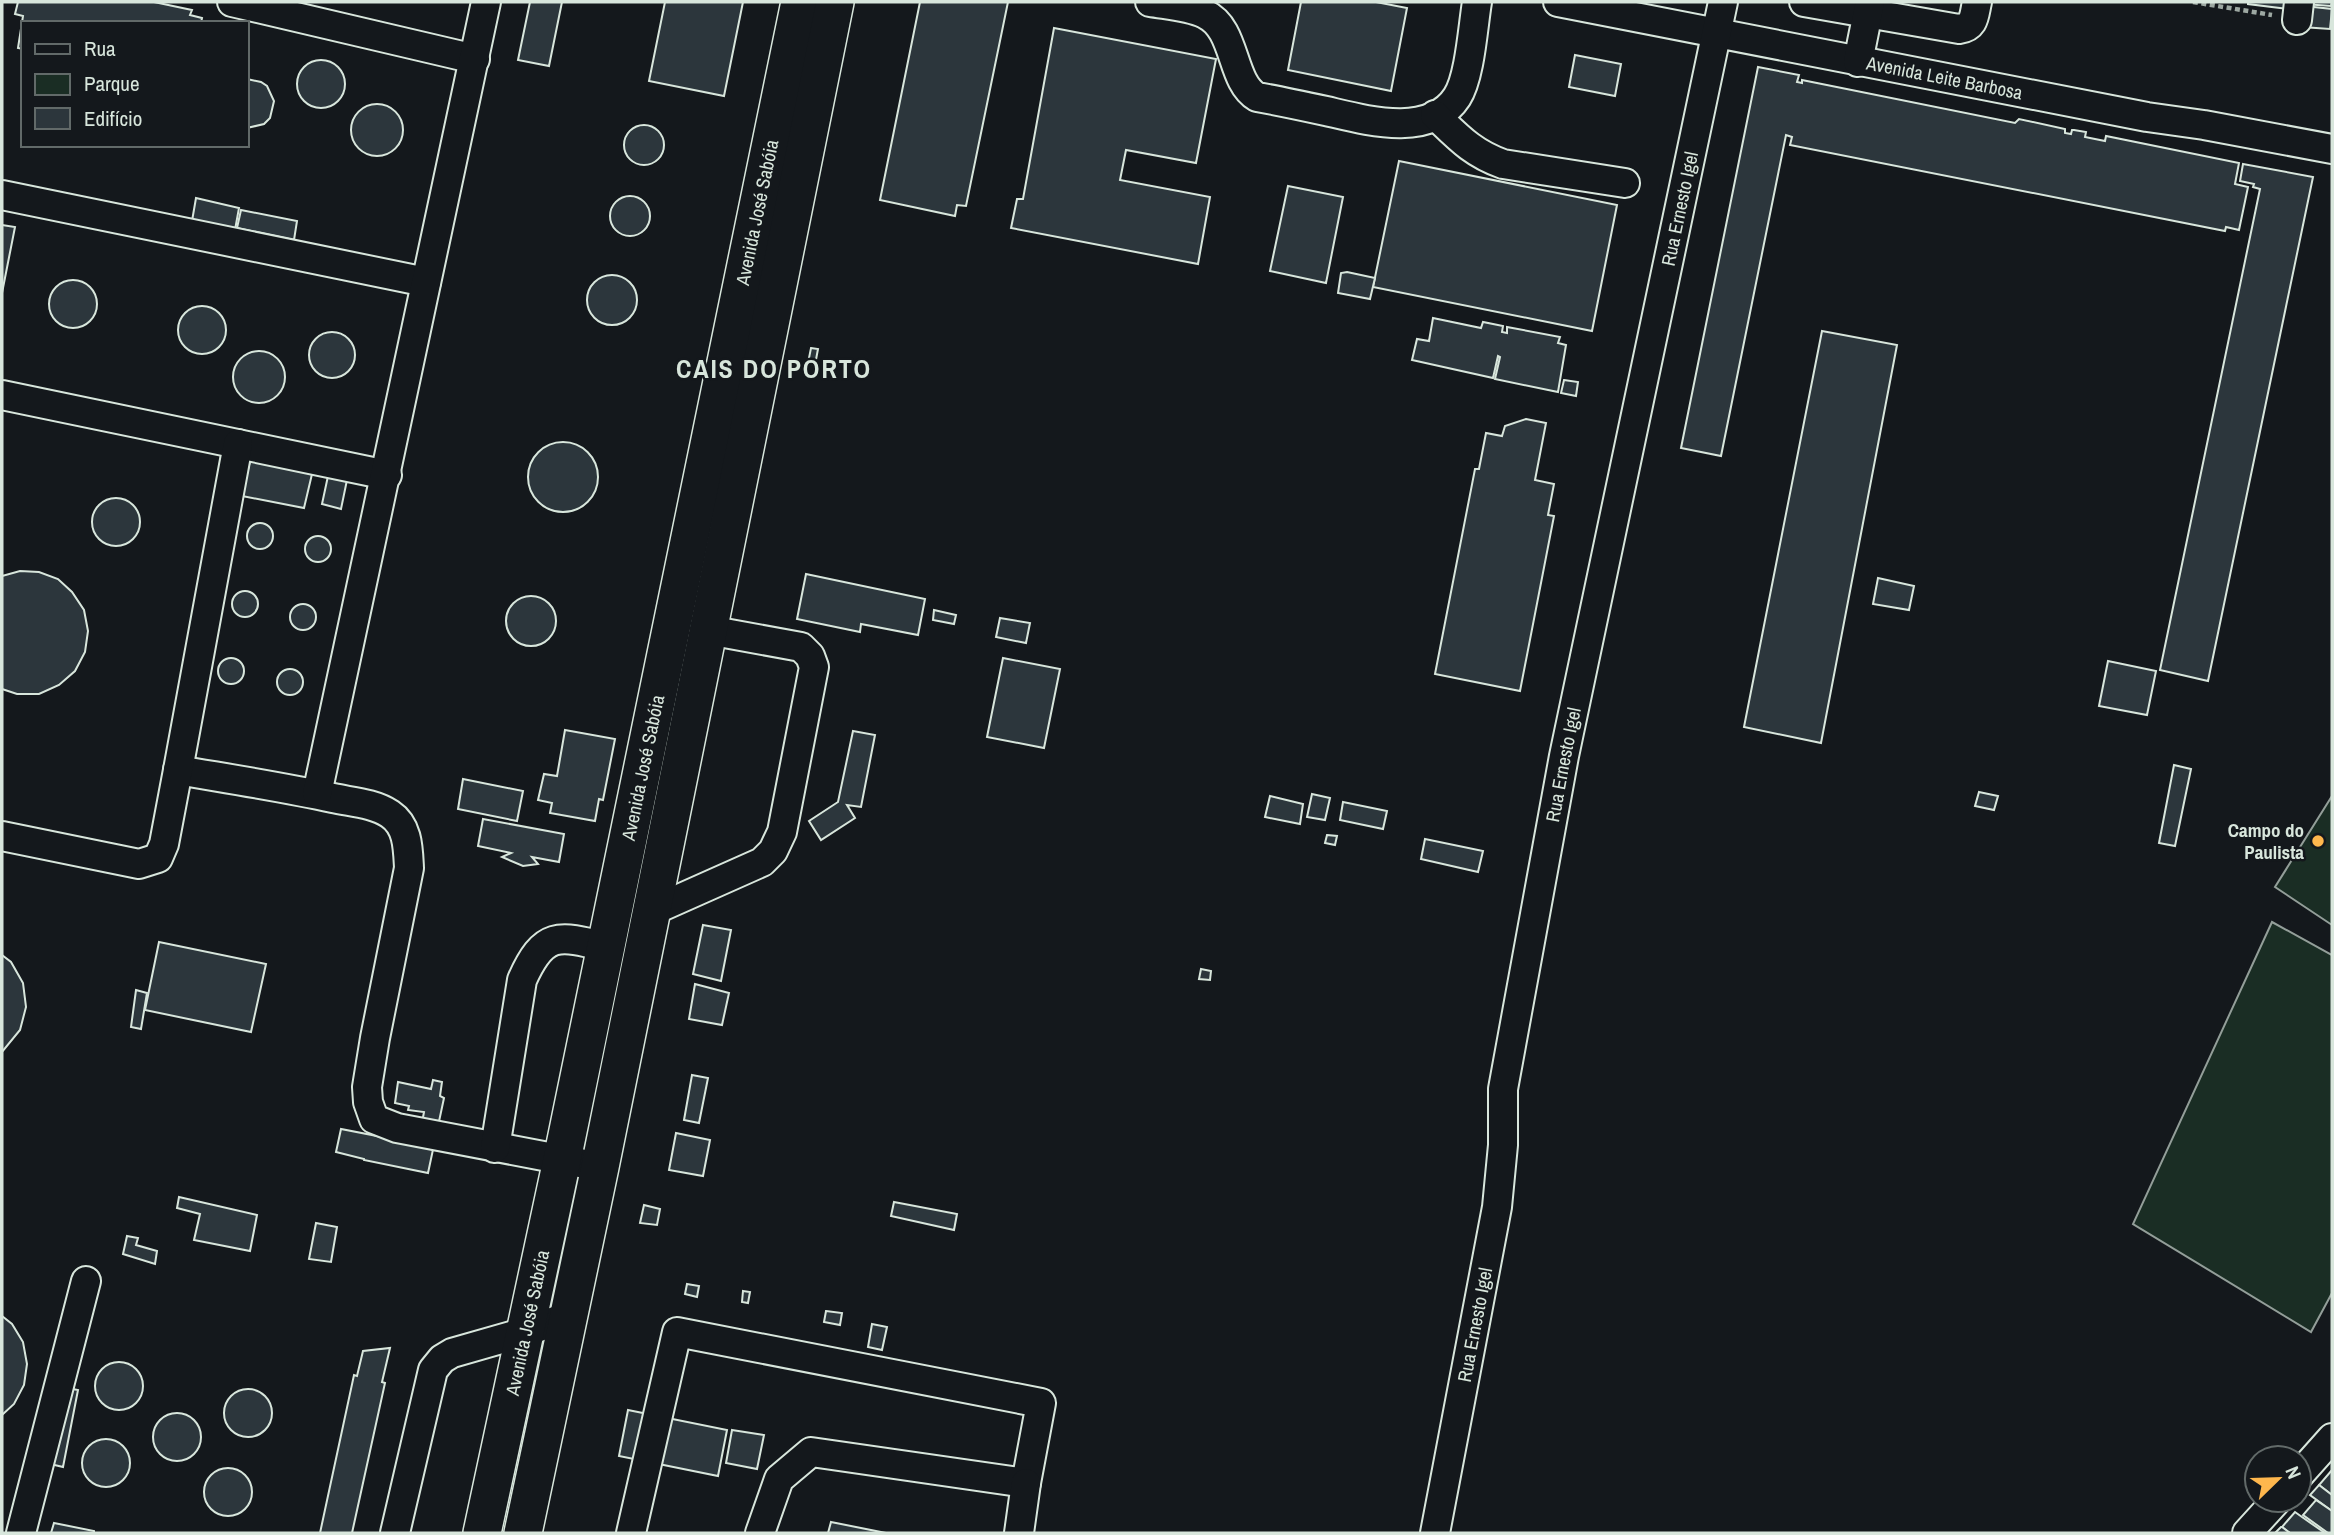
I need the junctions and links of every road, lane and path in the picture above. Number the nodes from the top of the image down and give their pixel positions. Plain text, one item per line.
1 (234, 2) edge
2 (486, 2) edge
3 (800, 2) edge
4 (835, 2) edge
5 (1150, 2) edge
6 (1477, 2) edge
7 (1558, 2) edge
8 (1723, 2) edge
9 (1804, 2) edge
10 (1977, 2) edge
11 (2193, 2) edge
12 (1869, 7) edge
13 (2298, 11) edge
14 (1716, 33) junction
15 (475, 59) junction
16 (1858, 62) junction
17 (1435, 115) junction
18 (2332, 149) edge
19 (1625, 183) dead end
20 (2, 195) edge
21 (426, 282) junction
22 (2, 395) edge
23 (238, 444) junction
24 (387, 475) junction
25 (708, 630) junction
26 (178, 770) junction
27 (317, 794) junction
28 (2, 836) edge
29 (652, 911) junction
30 (606, 947) junction
31 (495, 1147) junction
32 (562, 1160) junction
33 (600, 1167) junction
34 (86, 1281) dead end
35 (569, 1316) junction
36 (525, 1332) junction
37 (2332, 1438) edge
38 (2313, 1459) edge
39 (1026, 1483) junction
40 (2264, 1514) edge
41 (21, 1533) edge
42 (396, 1533) edge
43 (482, 1533) edge
44 (523, 1533) edge
45 (631, 1533) edge
46 (760, 1533) edge
47 (1019, 1533) edge
48 (1435, 1533) edge
49 (2247, 1533) edge

1 - 15 street
2 - 15 street
3 - 30 main road, Avenida José Sabóia
4 - 25 main road, Avenida José Sabóia
5 - 17 street
6 - 17 street
7 - 14 street, Avenida Leite Barbosa
8 - 14 street, Rua Ernesto Igel
9 - 12 street
10 - 12 street
11 - 13 path
12 - 16 street
14 - 16 street, Avenida Leite Barbosa
14 - 48 street, Rua Ernesto Igel
15 - 21 street
16 - 18 street, Avenida Leite Barbosa
17 - 19 street
20 - 21 street
21 - 24 street
22 - 23 street
23 - 24 street
23 - 26 street
24 - 27 street
25 - 29 main road, Avenida José Sabóia
25 - 29 street
26 - 27 street
26 - 28 street
27 - 31 street
29 - 33 main road, Avenida José Sabóia
30 - 31 street
30 - 32 main road, Avenida José Sabóia
31 - 32 street
32 - 33 street
32 - 36 main road, Avenida José Sabóia
33 - 35 main road, Avenida José Sabóia
34 - 41 street
35 - 36 street
35 - 44 main road, Avenida José Sabóia
36 - 42 street
36 - 43 main road, Avenida José Sabóia
37 - 38 street
39 - 45 street
39 - 46 street
39 - 47 street
40 - 49 street

